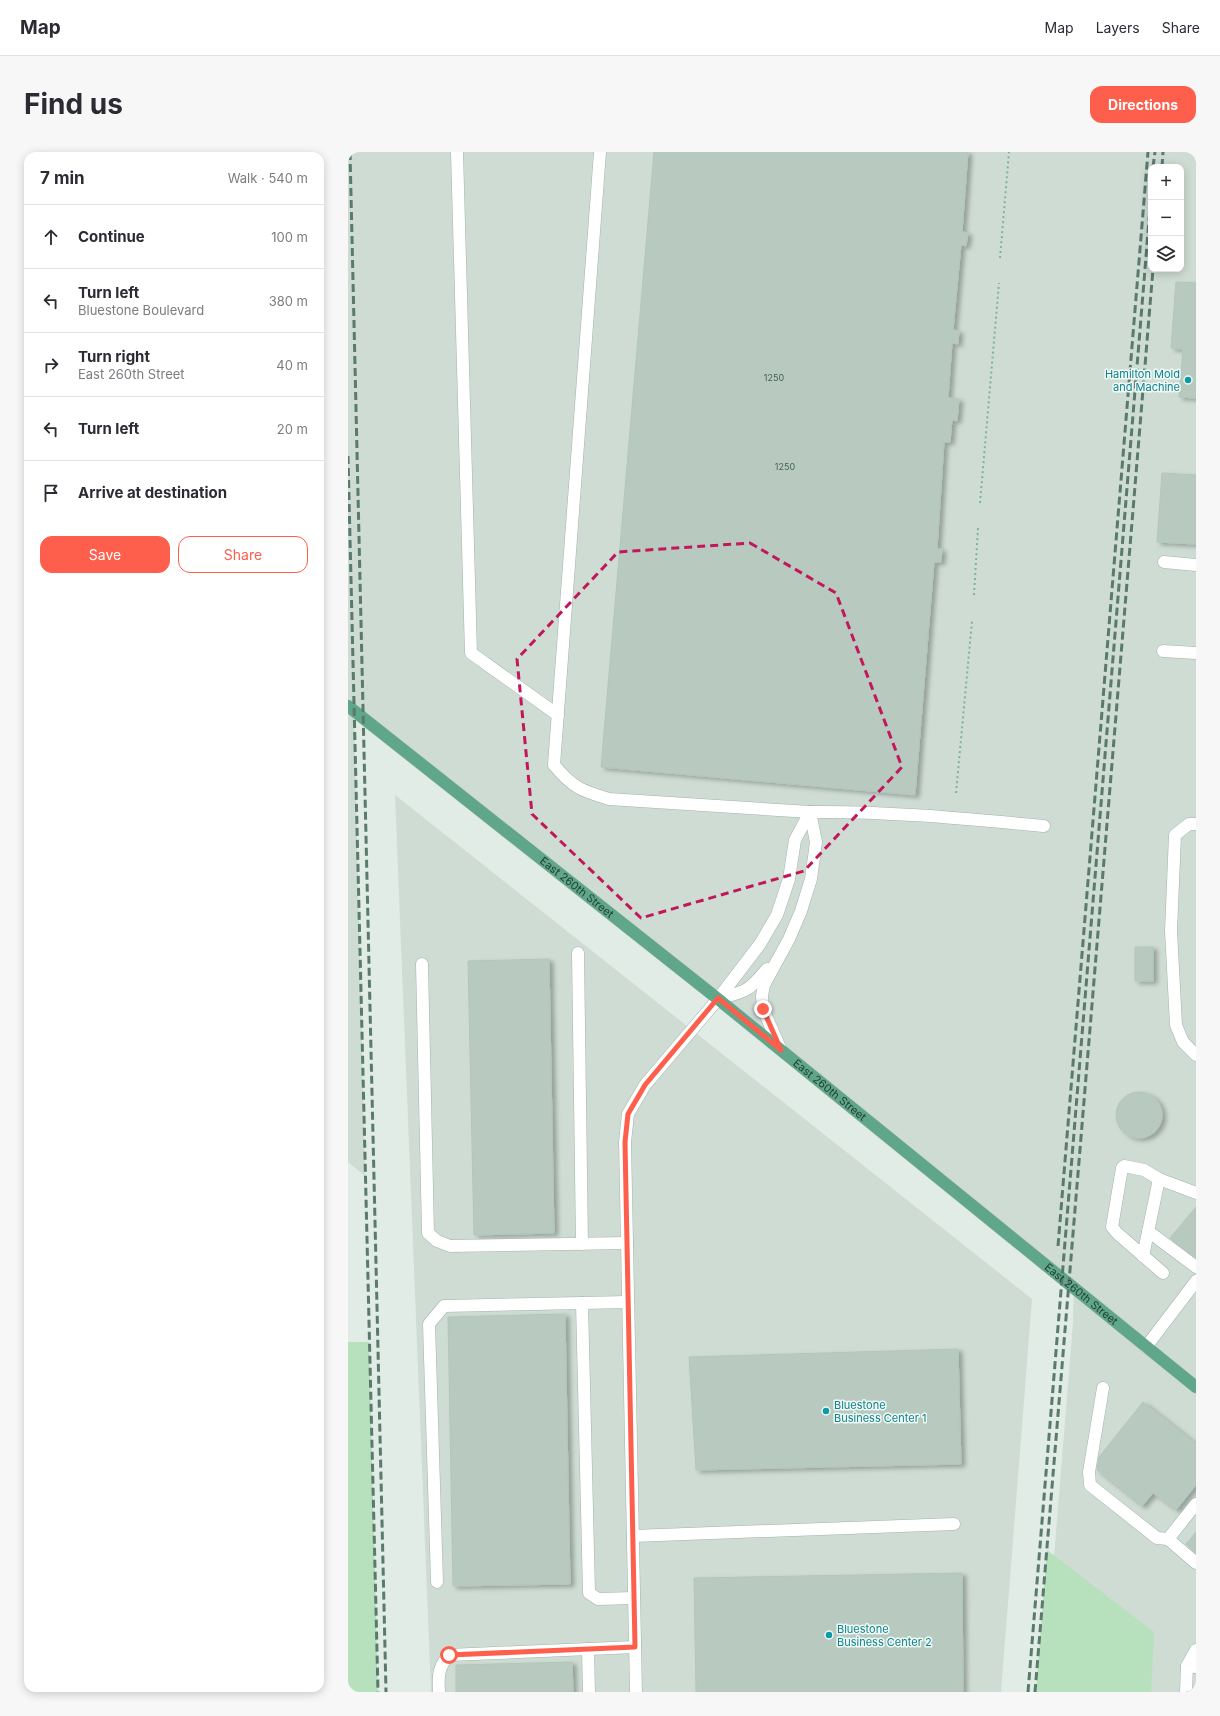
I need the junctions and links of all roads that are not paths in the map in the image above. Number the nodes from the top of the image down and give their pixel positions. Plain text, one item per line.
1 (457, 152) edge
2 (600, 152) edge
3 (1164, 562) dead end
4 (1196, 565) edge
5 (1163, 651) dead end
6 (1196, 653) edge
7 (348, 706) edge
8 (558, 715) junction
9 (810, 812) junction
10 (1196, 824) edge
11 (1044, 826) dead end
12 (782, 950) junction
13 (578, 953) dead end
14 (422, 964) dead end
15 (718, 998) junction
16 (781, 1050) junction
17 (1196, 1055) edge
18 (1159, 1179) junction
19 (1196, 1193) edge
20 (1148, 1231) junction
21 (627, 1243) junction
22 (582, 1244) junction
23 (1143, 1256) junction
24 (1196, 1267) edge
25 (1162, 1273) dead end
26 (1196, 1281) edge
27 (628, 1302) junction
28 (582, 1303) junction
29 (1146, 1346) junction
30 (1196, 1387) edge
31 (1103, 1388) dead end
32 (1196, 1504) edge
33 (954, 1524) dead end
34 (633, 1536) junction
35 (1168, 1539) junction
36 (1196, 1563) edge
37 (437, 1582) dead end
38 (634, 1598) junction
39 (635, 1647) junction
40 (588, 1649) junction
41 (1196, 1650) edge
42 (1191, 1666) edge
43 (439, 1692) edge
44 (589, 1692) edge
45 (636, 1692) edge
46 (1186, 1692) edge

1 - 8 street
2 - 8 street
3 - 4 street
5 - 6 street
7 - 15 main road, East 260th Street
8 - 9 street
9 - 11 street
9 - 12 street
9 - 15 street
10 - 17 street
12 - 15 street
12 - 16 street
13 - 22 street
14 - 22 street
15 - 16 main road, East 260th Street
15 - 21 street
16 - 29 main road, East 260th Street
18 - 19 street
18 - 20 street
18 - 23 street
20 - 23 street
20 - 24 street
21 - 22 street
21 - 27 street
23 - 25 street
26 - 29 street
27 - 28 street
27 - 34 street
28 - 37 street
28 - 38 street
29 - 30 main road, East 260th Street
31 - 35 street
32 - 35 street
33 - 34 street
34 - 38 street
35 - 36 street
38 - 39 street
39 - 40 street
39 - 45 street
40 - 43 street
40 - 44 street
41 - 42 street
42 - 46 street

